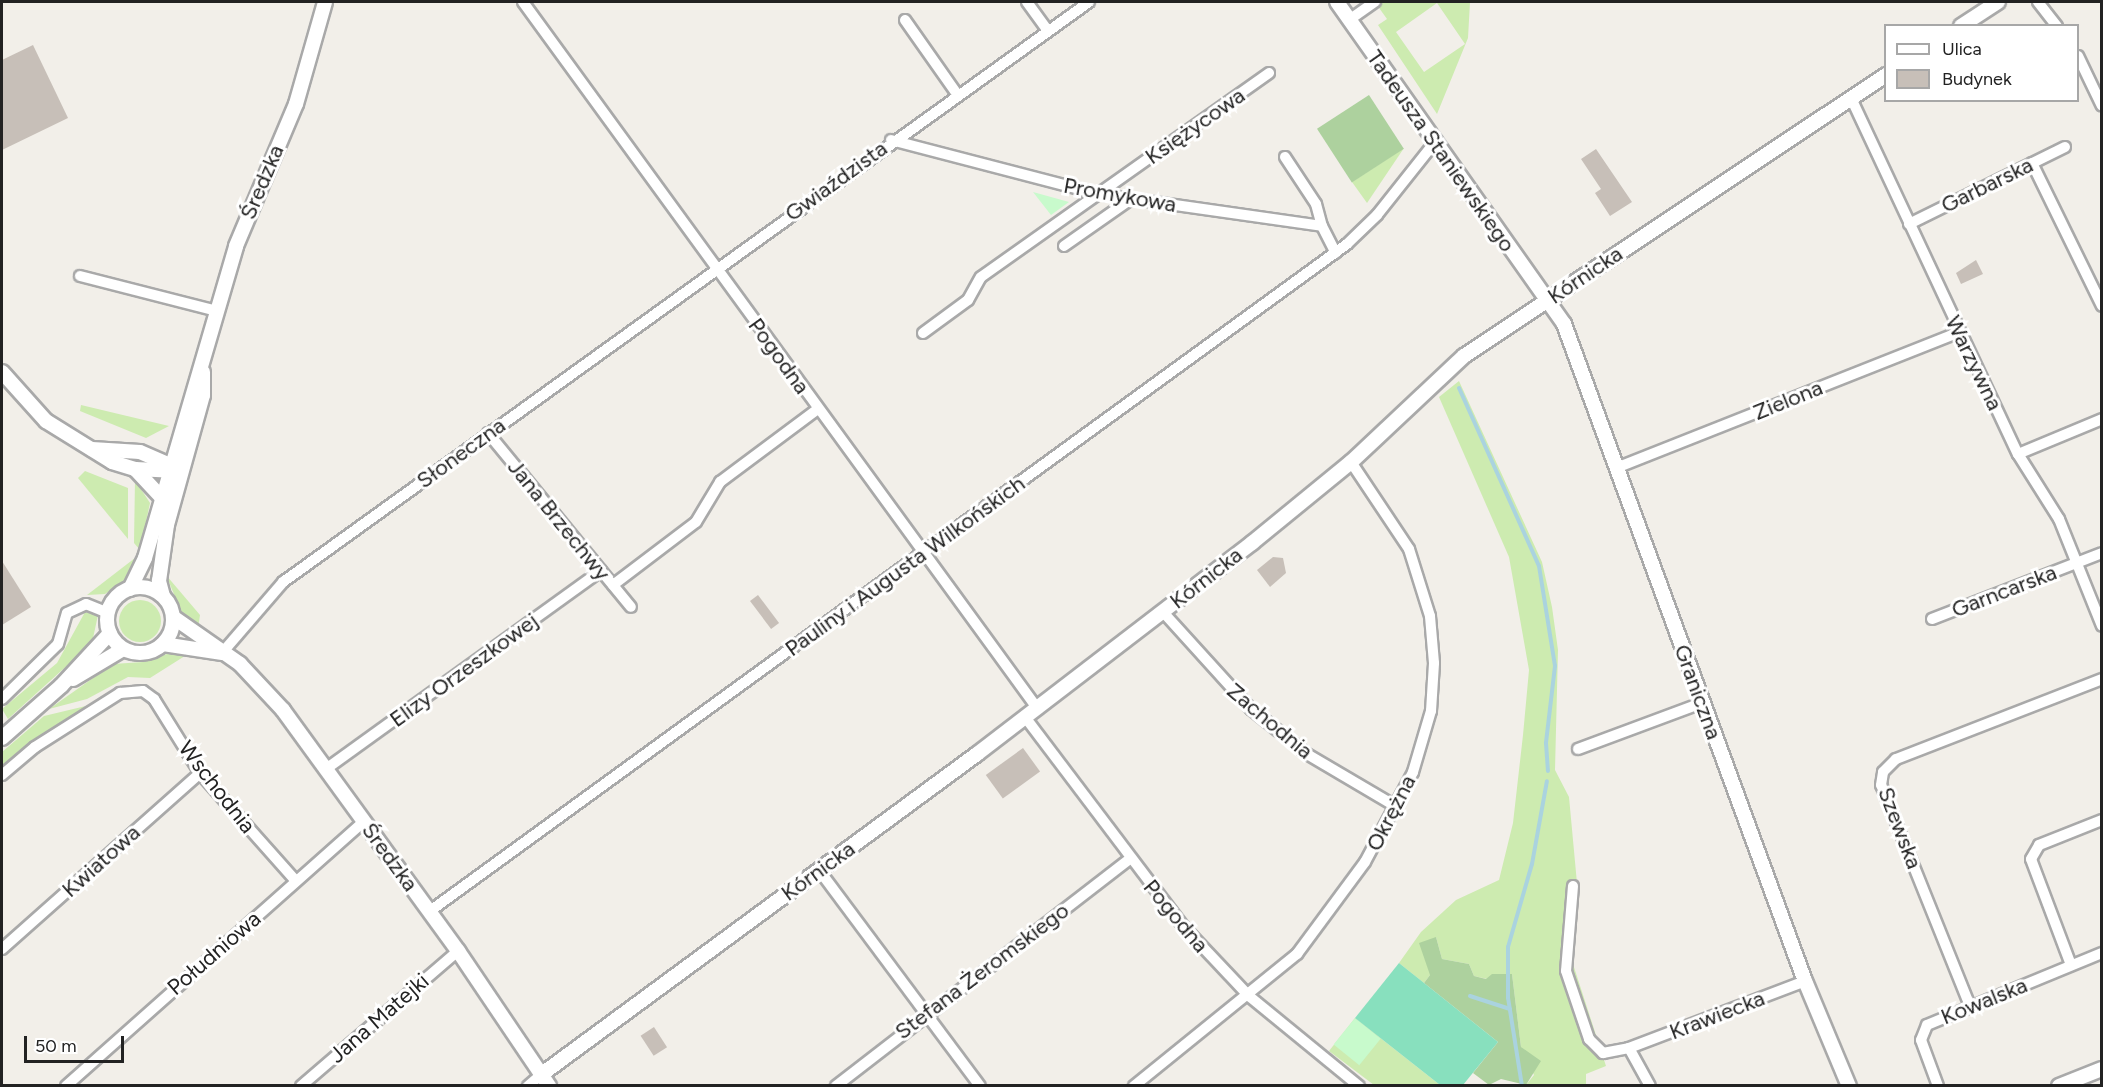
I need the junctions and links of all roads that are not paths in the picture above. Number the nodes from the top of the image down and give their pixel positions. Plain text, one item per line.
1 (325, 2) edge
2 (523, 2) edge
3 (1027, 2) edge
4 (1089, 2) edge
5 (1337, 2) edge
6 (1375, 2) edge
7 (1998, 2) edge
8 (2038, 2) edge
9 (905, 20) dead end
10 (1349, 20) junction
11 (1964, 24) edge
12 (2055, 24) edge
13 (1047, 30) junction
14 (2079, 58) edge
15 (1269, 73) dead end
16 (1884, 76) edge
17 (957, 94) junction
18 (1851, 98) junction
19 (2102, 106) edge
20 (891, 141) junction
21 (1435, 142) junction
22 (2065, 147) dead end
23 (1285, 157) dead end
24 (2032, 163) junction
25 (1098, 194) junction
26 (1131, 199) junction
27 (1909, 224) junction
28 (1322, 226) junction
29 (1064, 246) dead end
30 (1336, 253) junction
31 (716, 269) junction
32 (80, 276) dead end
33 (1547, 301) junction
34 (2102, 306) edge
35 (217, 311) junction
36 (1959, 332) junction
37 (923, 333) dead end
38 (2, 372) edge
39 (818, 409) junction
40 (2102, 419) edge
41 (488, 433) junction
42 (93, 449) junction
43 (2018, 454) junction
44 (1352, 462) junction
45 (1616, 468) junction
46 (135, 470) junction
47 (173, 470) junction
48 (161, 497) junction
49 (922, 553) junction
50 (2102, 553) edge
51 (2077, 562) junction
52 (602, 571) junction
53 (613, 585) junction
54 (130, 589) junction
55 (163, 596) junction
56 (631, 607) dead end
57 (1163, 612) junction
58 (108, 613) junction
59 (173, 617) junction
60 (1932, 619) dead end
61 (2102, 626) edge
62 (110, 633) junction
63 (164, 644) junction
64 (123, 649) junction
65 (222, 653) junction
66 (2102, 679) edge
67 (62, 686) junction
68 (2, 699) edge
69 (1702, 703) junction
70 (1037, 708) junction
71 (1025, 717) junction
72 (2, 738) edge
73 (1578, 749) dead end
74 (326, 770) junction
75 (200, 773) junction
76 (2, 775) edge
77 (1397, 807) junction
78 (2102, 820) edge
79 (364, 821) junction
80 (1130, 860) junction
81 (819, 870) junction
82 (296, 881) junction
83 (1573, 886) dead end
84 (430, 911) junction
85 (2, 949) edge
86 (458, 951) junction
87 (2102, 953) edge
88 (2071, 965) junction
89 (1805, 981) junction
90 (1248, 996) junction
91 (1970, 1006) junction
92 (925, 1013) junction
93 (1629, 1048) junction
94 (2102, 1069) edge
95 (546, 1080) edge
96 (1357, 1085) edge
97 (66, 1086) edge
98 (301, 1086) edge
99 (528, 1086) edge
100 (836, 1086) edge
101 (980, 1086) edge
102 (1134, 1086) edge
103 (1650, 1086) edge
104 (1849, 1086) edge
105 (1938, 1086) edge
106 (2059, 1086) edge

1 - 35 street, Średzka
2 - 31 street, Pogodna
3 - 13 street
4 - 13 street, Gwiaździsta
5 - 10 street, Tadeusza Staniewskiego
6 - 10 street
7 - 11 street
8 - 12 street
9 - 17 street
10 - 21 street, Tadeusza Staniewskiego
13 - 17 street, Gwiaździsta
14 - 19 street
15 - 25 street, Księżycowa
16 - 18 street, Kórnicka
17 - 20 street, Gwiaździsta
18 - 27 street, Warzywna
18 - 33 street, Kórnicka
20 - 25 street, Promykowa
20 - 31 street, Gwiaździsta
21 - 30 street, Pauliny i Augusta Wilkońskich
21 - 33 street, Tadeusza Staniewskiego
22 - 24 street, Garbarska
23 - 28 street
24 - 27 street, Garbarska
24 - 34 street
25 - 26 street, Promykowa
25 - 37 street, Księżycowa
26 - 28 street, Promykowa
26 - 29 street
27 - 36 street, Warzywna
28 - 30 street
30 - 49 street, Pauliny i Augusta Wilkońskich
31 - 39 street, Pogodna
31 - 41 street, Słoneczna
32 - 35 street
33 - 44 street, Kórnicka
33 - 45 street, Graniczna
35 - 47 street, Średzka
36 - 43 street, Warzywna
36 - 45 street, Zielona
38 - 42 street
39 - 49 street, Pogodna
39 - 53 street
40 - 43 street
41 - 52 street, Jana Brzechwy
41 - 65 street, Słoneczna
42 - 46 street
42 - 47 street
43 - 51 street, Warzywna
44 - 57 street, Kórnicka
44 - 77 street, Okrężna
45 - 69 street, Graniczna
46 - 47 street
46 - 48 street
47 - 48 street, Średzka
47 - 55 street, Średzka
48 - 54 street, Średzka
49 - 70 street, Pogodna
49 - 84 street, Pauliny i Augusta Wilkońskich
50 - 51 street, Garncarska
51 - 60 street, Garncarska
51 - 61 street, Warzywna
52 - 53 street, Jana Brzechwy
52 - 74 street, Elizy Orzeszkowej
53 - 56 street, Jana Brzechwy
54 - 55 street
54 - 58 street
55 - 59 street
57 - 70 street, Kórnicka
57 - 77 street, Zachodnia
58 - 62 street
58 - 68 street
59 - 63 street
59 - 65 street, Średzka
62 - 64 street
62 - 67 street
63 - 64 street
63 - 65 street
64 - 67 street
65 - 74 street, Średzka
66 - 91 street, Szewska
67 - 72 street
69 - 73 street
69 - 89 street, Graniczna
70 - 71 street, Kórnicka
71 - 80 street, Pogodna
71 - 81 street, Kórnicka
74 - 79 street, Średzka
75 - 76 street, Wschodnia
75 - 82 street, Wschodnia
75 - 85 street, Kwiatowa
77 - 90 street, Okrężna
78 - 88 street
79 - 82 street, Południowa
79 - 84 street, Średzka
80 - 90 street, Pogodna
80 - 92 street, Stefana Żeromskiego
81 - 92 street
81 - 95 street, Kórnicka
82 - 97 street, Południowa
83 - 93 street, Krawiecka
84 - 86 street, Średzka
86 - 95 street, Średzka
86 - 98 street, Jana Matejki
87 - 88 street, Kowalska
88 - 91 street, Kowalska
89 - 93 street, Krawiecka
89 - 104 street, Graniczna
90 - 96 street, Pogodna
90 - 102 street, Okrężna
91 - 105 street, Kowalska
92 - 100 street, Stefana Żeromskiego
92 - 101 street
93 - 103 street
94 - 106 street
95 - 99 street, Kórnicka

